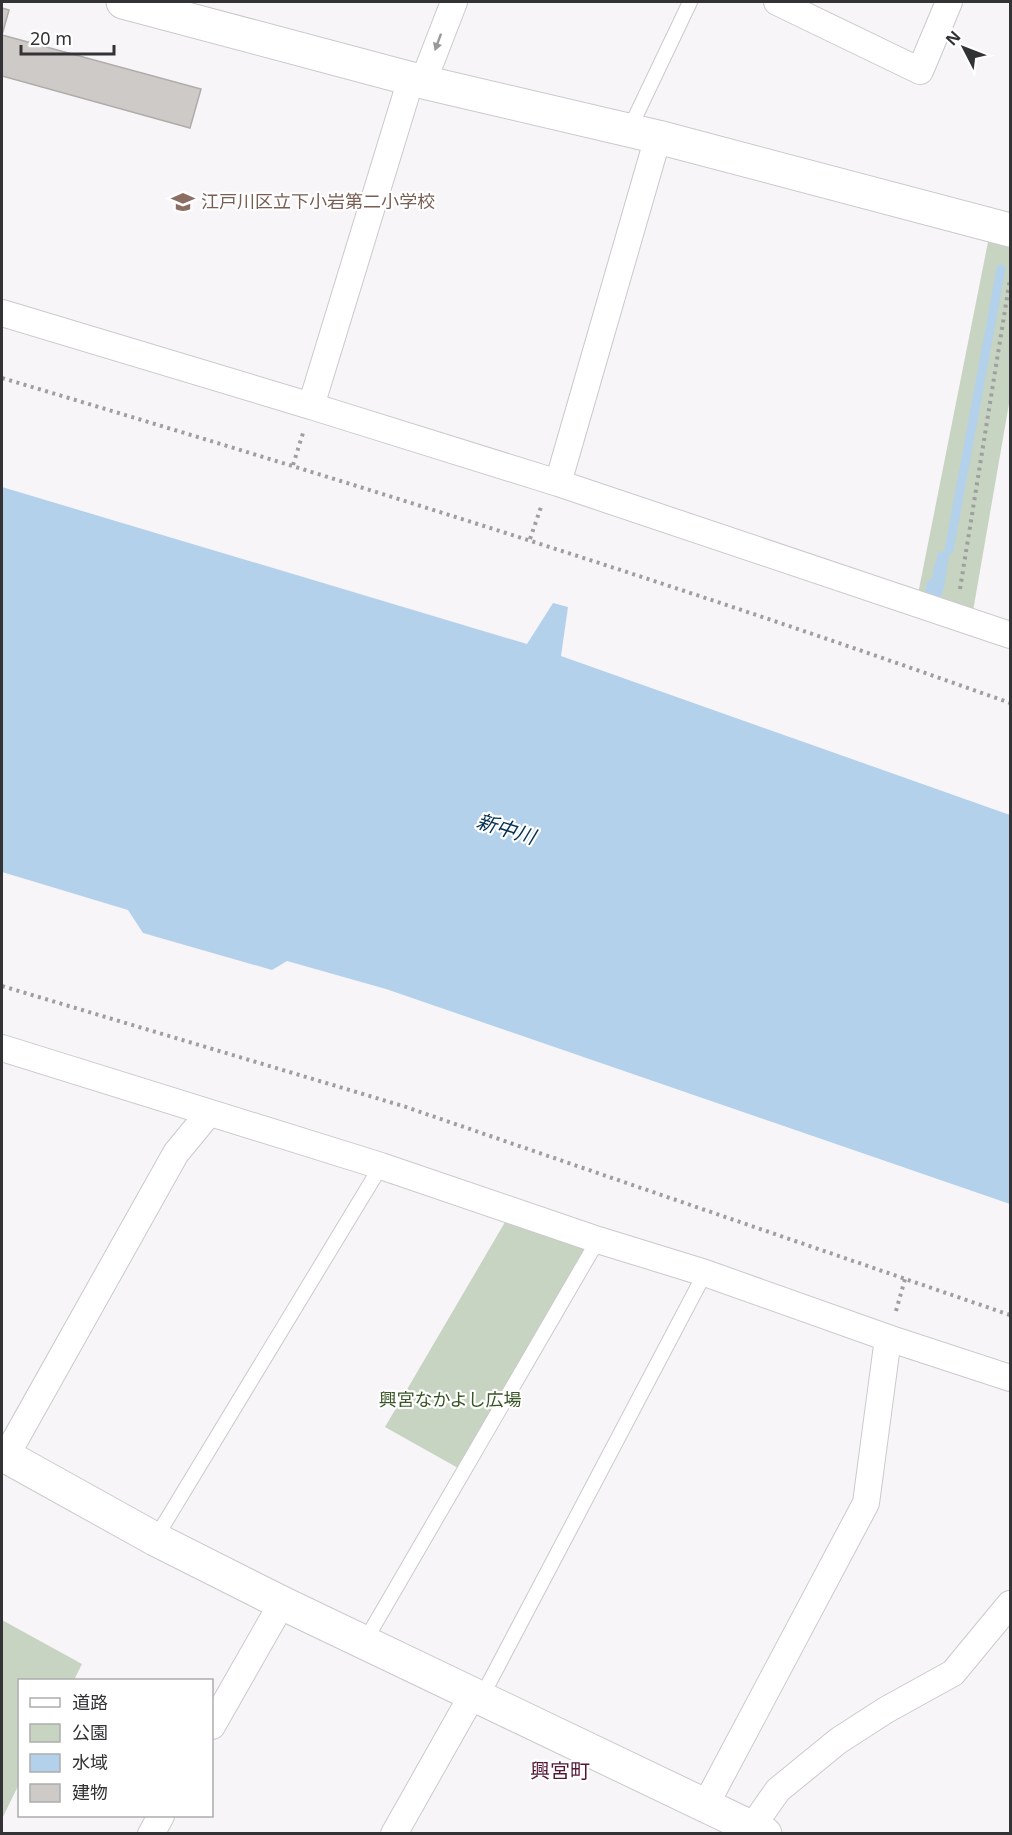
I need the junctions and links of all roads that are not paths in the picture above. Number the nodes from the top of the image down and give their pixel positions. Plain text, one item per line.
1 (123, 2) edge
2 (690, 2) edge
3 (777, 2) edge
4 (948, 2) edge
5 (445, 6) edge
6 (417, 81) junction
7 (644, 134) junction
8 (1011, 230) edge
9 (2, 313) edge
10 (308, 417) junction
11 (558, 483) junction
12 (1011, 635) edge
13 (2, 1048) edge
14 (209, 1113) junction
15 (381, 1166) junction
16 (598, 1240) junction
17 (705, 1273) junction
18 (888, 1338) junction
19 (1011, 1378) edge
20 (4, 1455) edge
21 (155, 1539) junction
22 (282, 1603) junction
23 (1011, 1604) edge
24 (365, 1641) junction
25 (477, 1696) junction
26 (213, 1724) edge
27 (705, 1806) junction
28 (160, 1817) edge
29 (754, 1831) edge
30 (151, 1833) edge
31 (394, 1833) edge

1 - 6 street
2 - 7 lane
3 - 4 street
5 -> 6 street
6 - 7 street
6 - 10 street
7 - 8 street
7 - 11 street
9 - 10 street
10 - 11 street
11 - 12 street
13 - 14 street
14 - 15 street
14 - 20 street
15 - 16 street
15 - 21 lane
16 - 17 street
16 - 24 lane
17 - 18 street
17 - 25 lane
18 - 19 street
18 - 27 street
20 - 21 street
21 - 22 street
22 - 24 street
22 - 26 street
23 - 29 street
24 - 25 street
25 - 27 street
25 - 31 street
27 - 29 street
28 - 30 street

